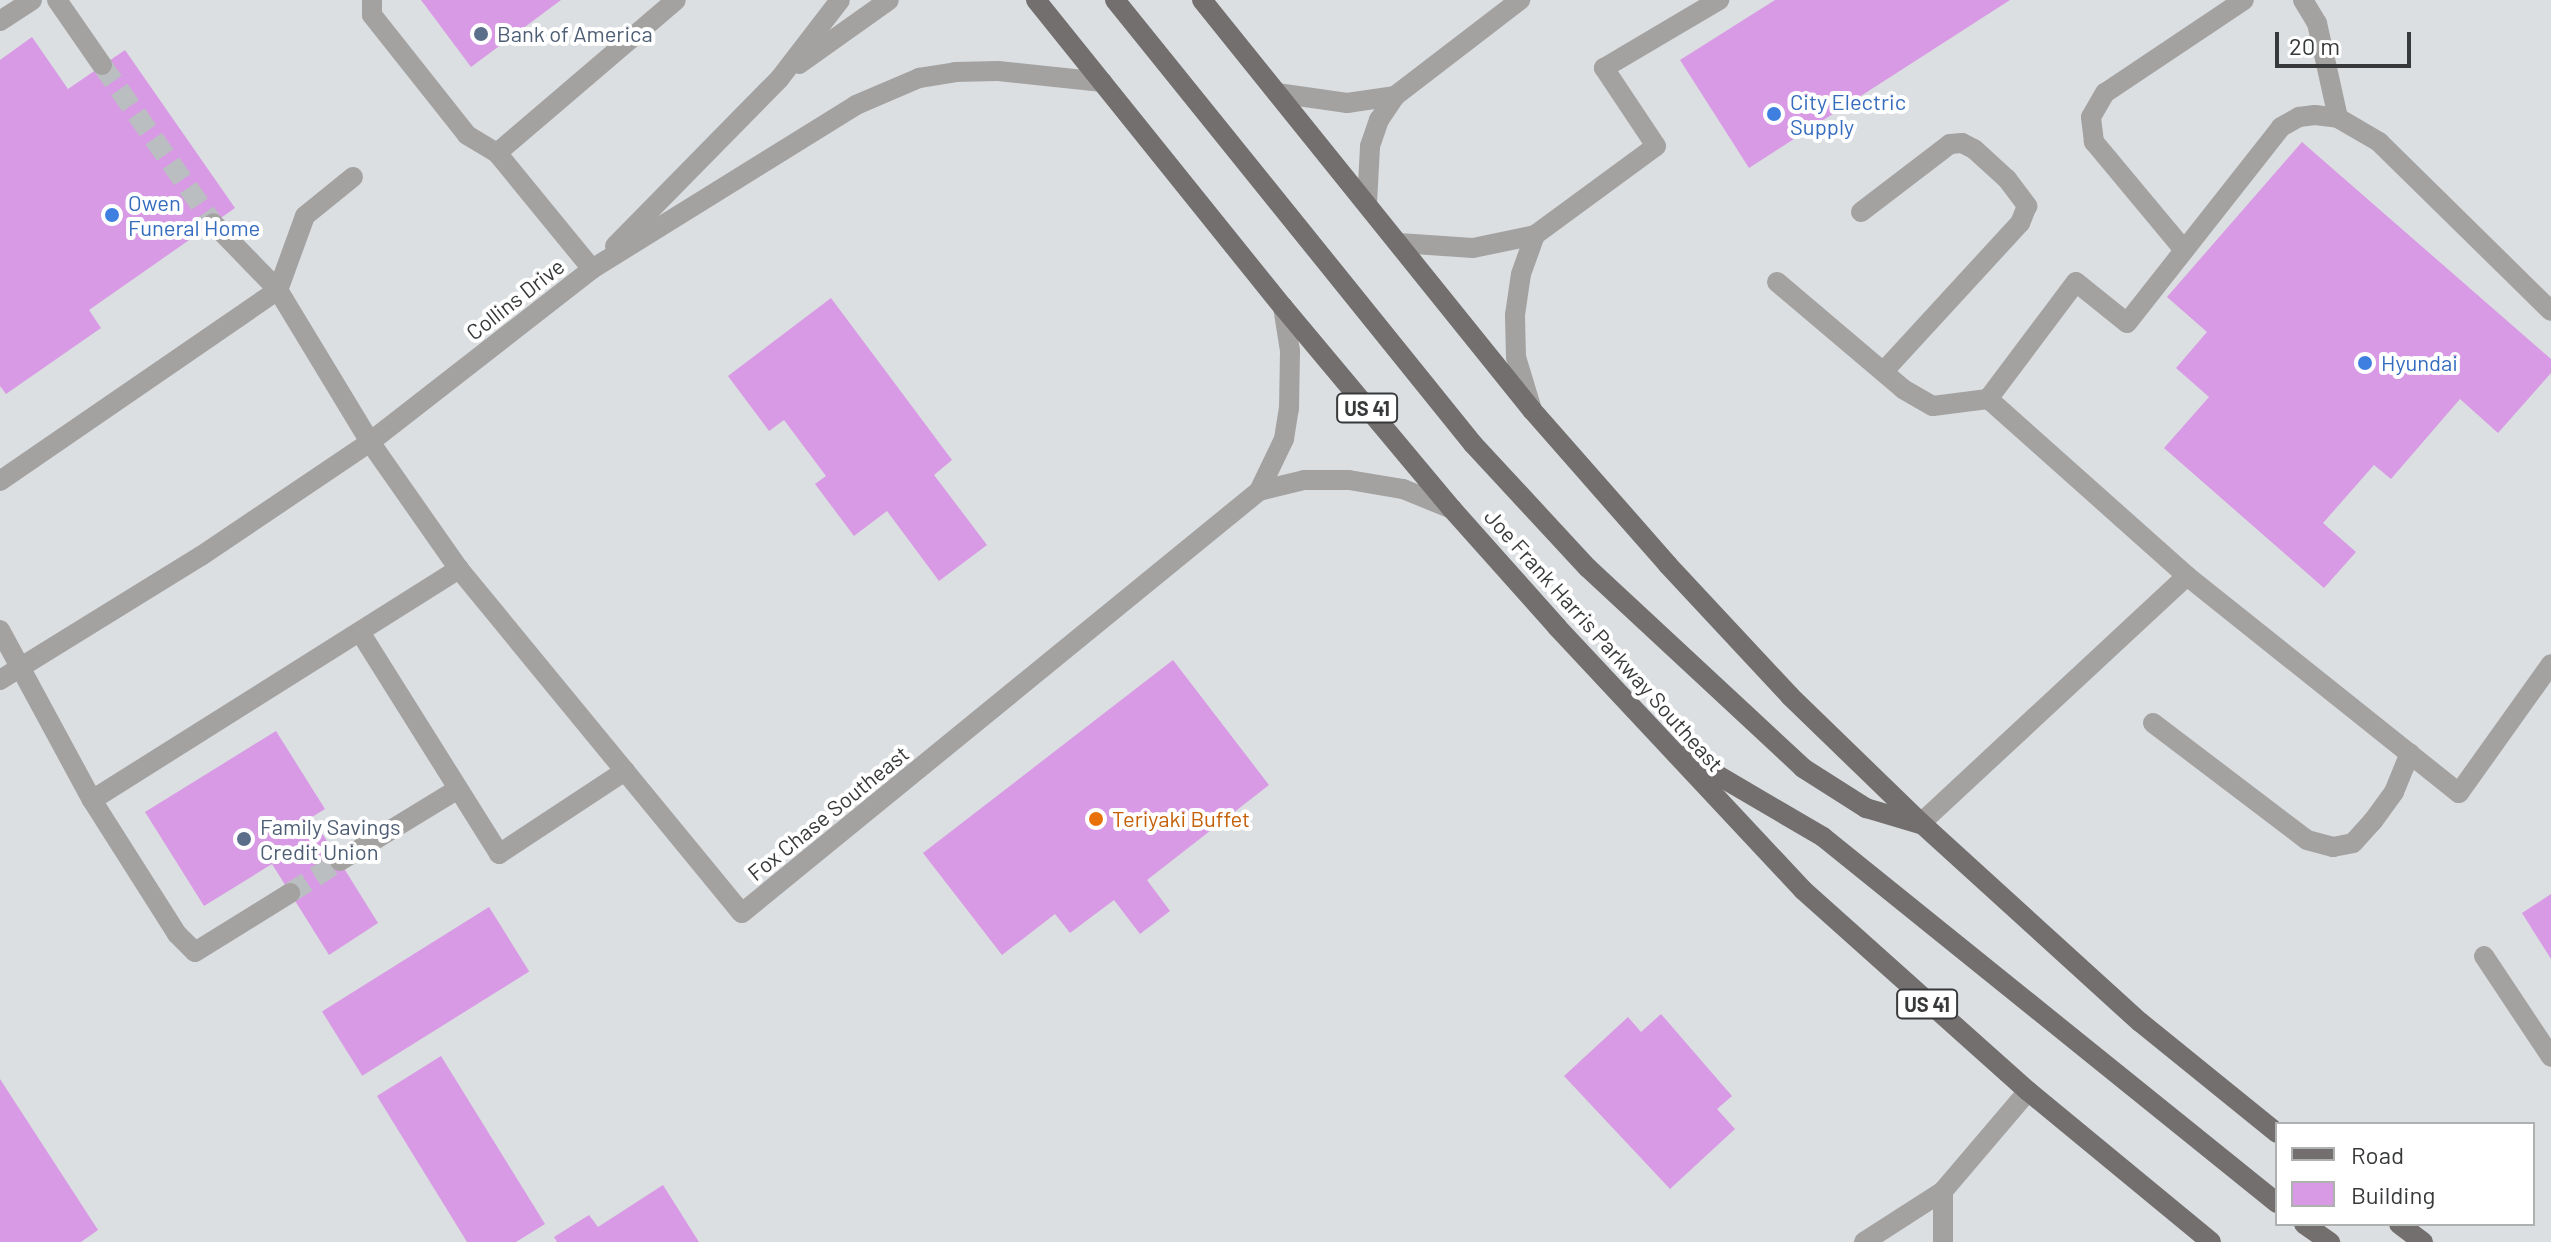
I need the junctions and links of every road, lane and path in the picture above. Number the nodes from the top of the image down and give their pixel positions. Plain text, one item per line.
1 (32, 0) edge
2 (57, 0) edge
3 (372, 0) edge
4 (676, 0) edge
5 (840, 0) edge
6 (889, 0) edge
7 (1036, 0) edge
8 (1115, 0) edge
9 (1202, 0) edge
10 (1520, 0) edge
11 (1719, 0) edge
12 (2244, 0) edge
13 (2303, 0) edge
14 (0, 21) edge
15 (102, 65) tunnel mouth
16 (780, 78) junction
17 (1102, 82) junction
18 (1277, 93) junction
19 (1395, 96) junction
20 (2338, 118) junction
21 (497, 153) junction
22 (353, 177) dead end
23 (1367, 204) junction
24 (1861, 212) dead end
25 (213, 223) tunnel mouth
26 (1535, 235) junction
27 (1399, 243) junction
28 (2184, 250) junction
29 (592, 269) junction
30 (1777, 282) dead end
31 (278, 290) junction
32 (1283, 307) junction
33 (2551, 311) edge
34 (1883, 372) junction
35 (1988, 399) junction
36 (1532, 410) junction
37 (370, 442) junction
38 (0, 481) edge
39 (1259, 491) junction
40 (1452, 509) junction
41 (459, 569) junction
42 (2187, 576) junction
43 (0, 630) edge
44 (360, 632) junction
45 (2551, 664) edge
46 (21, 667) junction
47 (0, 680) edge
48 (2153, 723) dead end
49 (1664, 743) junction
50 (2410, 753) junction
51 (625, 771) junction
52 (458, 789) junction
53 (92, 800) junction
54 (1922, 824) junction
55 (340, 861) tunnel mouth
56 (290, 893) tunnel mouth
57 (2484, 956) dead end
58 (2551, 1057) edge
59 (2028, 1091) junction
60 (2275, 1131) edge
61 (1943, 1191) junction
62 (2275, 1201) edge
63 (2307, 1226) edge
64 (2402, 1226) edge
65 (1864, 1242) edge
66 (1943, 1242) edge
67 (2211, 1242) edge
68 (2330, 1242) edge
69 (2423, 1242) edge

1 - 14 street
2 - 15 street
3 - 21 street
4 - 21 street
5 - 16 street
6 - 16 street
7 - 17 main road, Joe Frank Harris Parkway Southeast / US 41
8 - 54 main road
9 - 18 main road
10 - 19 street
11 - 26 street
12 - 28 street
13 - 20 street
16 - 29 street
17 - 29 street, Collins Drive
17 - 32 main road, Joe Frank Harris Parkway Southeast / US 41
18 - 19 street
18 - 23 main road
19 - 23 street
20 - 28 street
20 - 33 street
21 - 29 street
22 - 31 street
23 - 27 main road
24 - 34 street
25 - 31 street, Fox Chase Southeast
26 - 27 street
26 - 36 street
27 - 36 main road
28 - 35 street
29 - 37 street, Collins Drive
30 - 34 street
31 - 37 street, Fox Chase Southeast
31 - 38 street
32 - 39 street, Fox Chase Southeast
32 - 40 main road, Joe Frank Harris Parkway Southeast / US 41
34 - 35 street
35 - 42 street
36 - 54 main road
37 - 41 street, Fox Chase Southeast
37 - 46 street, Collins Drive
39 - 40 street, Fox Chase Southeast
39 - 51 street, Fox Chase Southeast
40 - 49 main road, Joe Frank Harris Parkway Southeast / US 41
41 - 44 street
41 - 51 street, Fox Chase Southeast
42 - 50 street
42 - 54 street
43 - 46 street
44 - 52 street
44 - 53 street
45 - 50 street
46 - 47 street, Collins Drive
46 - 53 street
48 - 50 street
49 - 59 main road, Joe Frank Harris Parkway Southeast / US 41
49 - 62 main road
51 - 52 street
52 - 55 street
53 - 56 street
54 - 60 main road
57 - 58 street
59 - 61 street
59 - 67 main road, Joe Frank Harris Parkway Southeast / US 41
61 - 65 street
61 - 66 street
63 - 68 main road
64 - 69 main road

